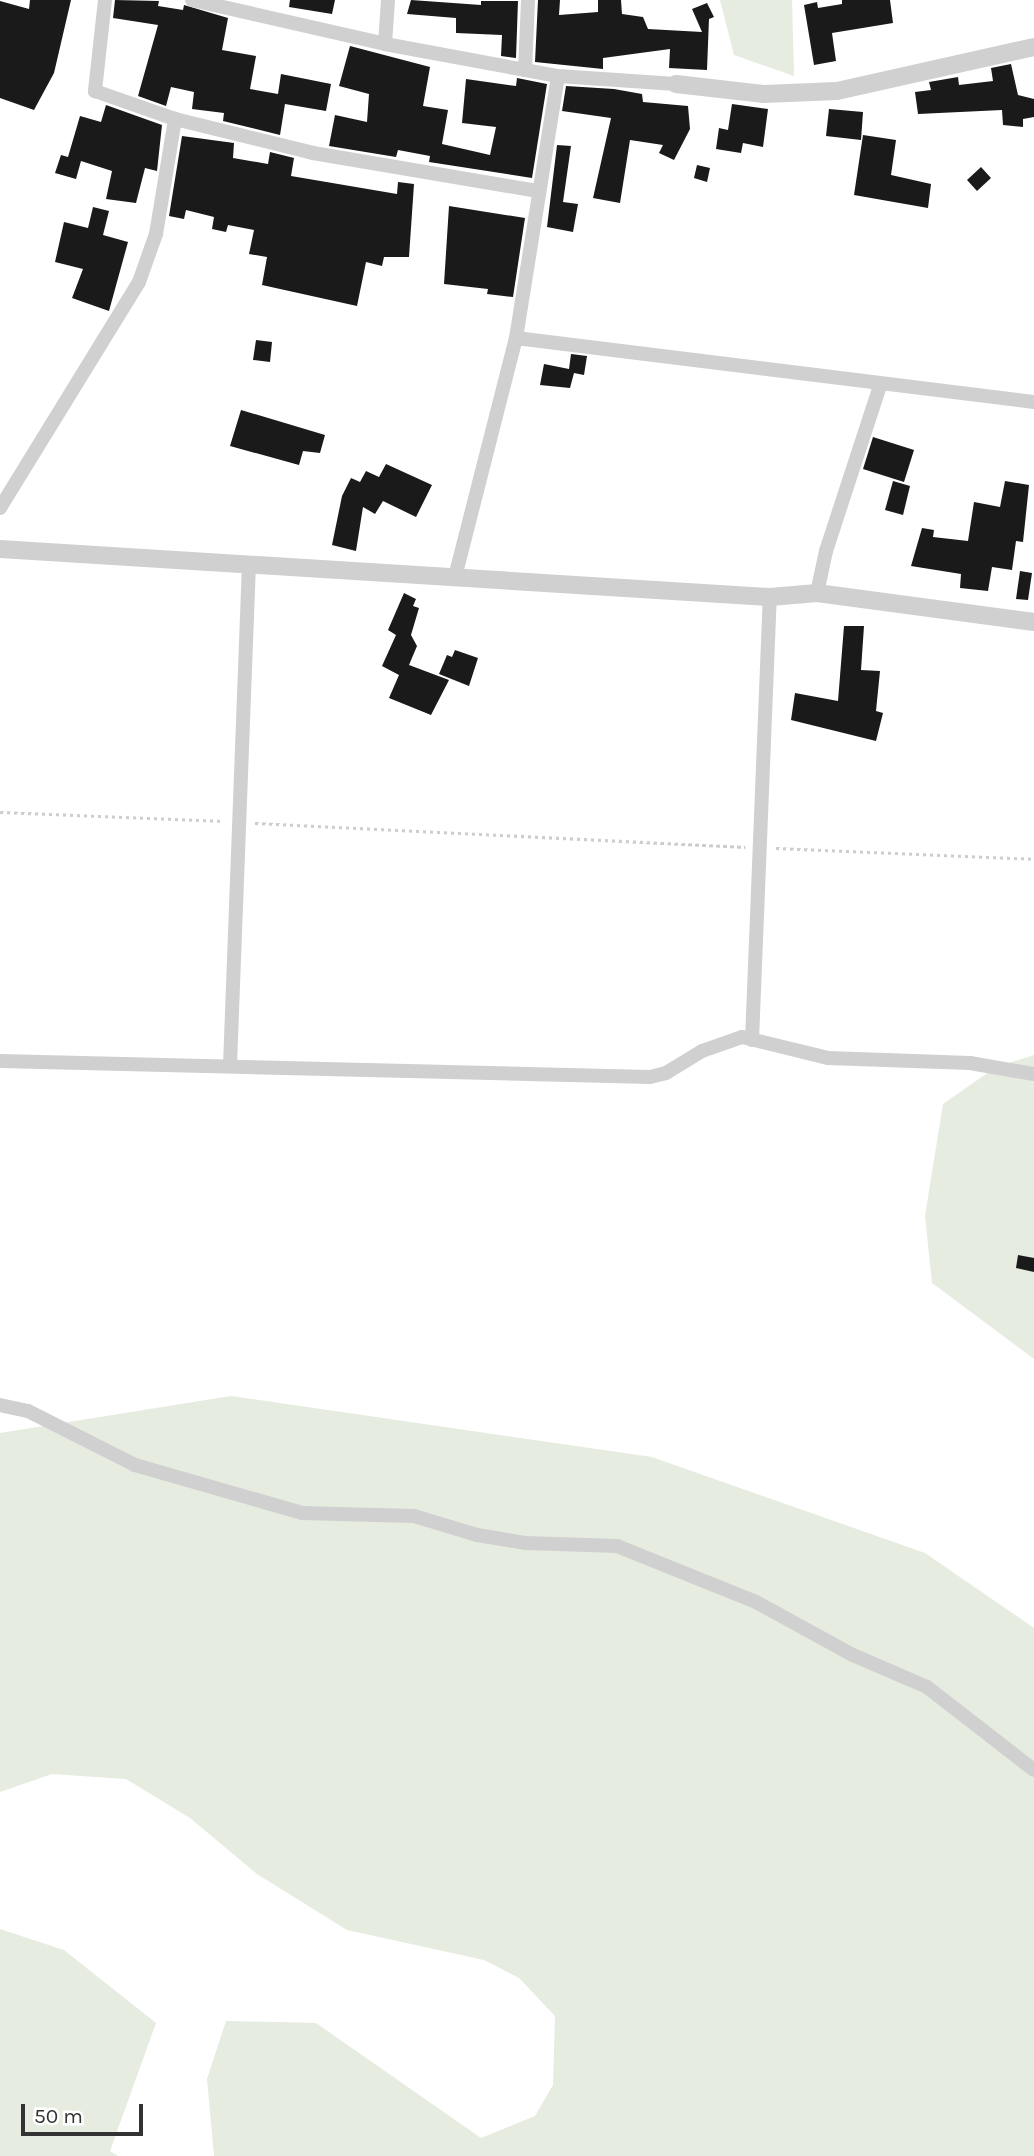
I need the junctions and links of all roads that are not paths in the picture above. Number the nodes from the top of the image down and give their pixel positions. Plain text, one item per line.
1 (105, 0) edge
2 (192, 0) edge
3 (387, 0) edge
4 (528, 0) edge
5 (385, 44) junction
6 (1034, 47) edge
7 (525, 70) junction
8 (558, 76) junction
9 (676, 84) joint
10 (175, 119) junction
11 (538, 191) junction
12 (516, 338) junction
13 (880, 386) junction
14 (1034, 402) edge
15 (0, 508) edge
16 (0, 549) edge
17 (249, 564) junction
18 (455, 577) junction
19 (817, 593) junction
20 (770, 597) junction
21 (1034, 622) edge
22 (751, 1040) junction
23 (0, 1060) edge
24 (230, 1065) junction
25 (1034, 1074) edge
26 (0, 1405) edge
27 (1034, 1769) edge

1 - 10 street
2 - 5 street
3 - 5 street
4 - 7 street
5 - 7 street
6 - 9 street
7 - 8 street
8 - 9 street
8 - 11 street
10 - 11 street
10 - 15 street
11 - 12 street
12 - 13 street
12 - 18 street
13 - 14 street
13 - 19 street
16 - 17 street
17 - 18 street
17 - 24 street
18 - 20 street
19 - 20 street
19 - 21 street
20 - 22 street
22 - 24 street
22 - 25 street
23 - 24 street
26 - 27 street

